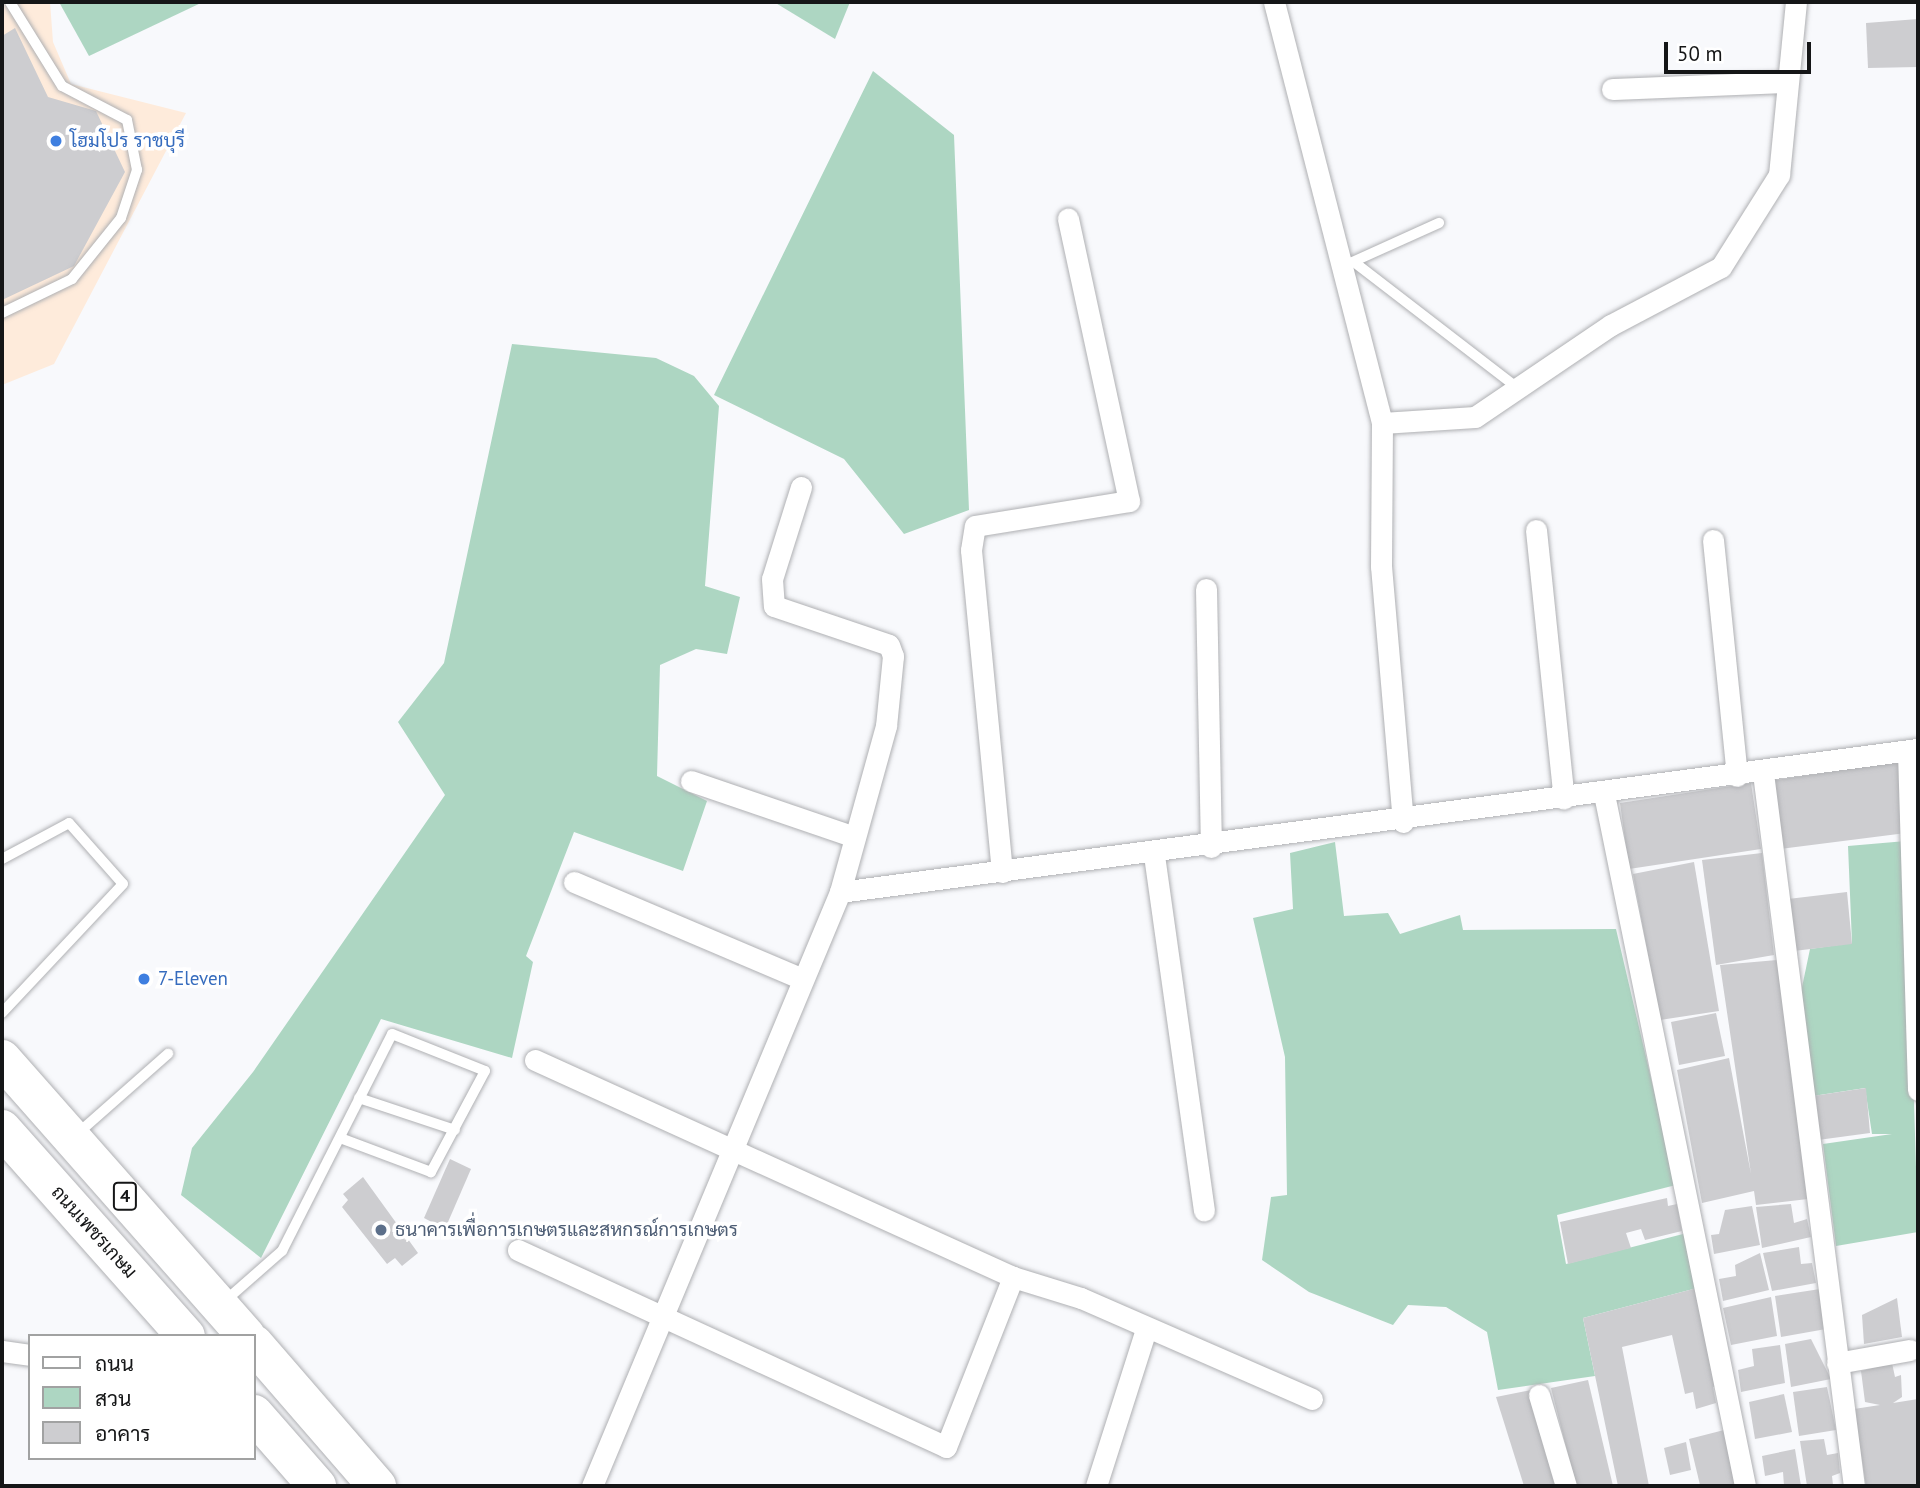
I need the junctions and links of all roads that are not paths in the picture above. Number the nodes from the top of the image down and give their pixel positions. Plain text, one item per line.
1 (10, 2) edge
2 (1274, 2) edge
3 (1796, 2) edge
4 (1786, 82) junction
5 (1612, 89) dead end
6 (1068, 218) dead end
7 (1439, 223) dead end
8 (1348, 264) junction
9 (2, 313) edge
10 (1520, 390) junction
11 (1382, 423) junction
12 (801, 487) dead end
13 (1536, 530) dead end
14 (1713, 540) dead end
15 (1206, 589) dead end
16 (1913, 750) edge
17 (1763, 773) junction
18 (1737, 776) junction
19 (691, 781) dead end
20 (1604, 794) junction
21 (1564, 799) junction
22 (1403, 822) junction
23 (855, 837) junction
24 (1212, 847) junction
25 (1154, 855) junction
26 (2, 859) edge
27 (1002, 872) junction
28 (574, 882) dead end
29 (840, 892) junction
30 (800, 978) junction
31 (2, 1013) edge
32 (168, 1054) dead end
33 (2, 1059) edge
34 (535, 1060) dead end
35 (1918, 1090) edge
36 (359, 1098) junction
37 (2, 1129) edge
38 (455, 1130) junction
39 (74, 1137) junction
40 (340, 1138) junction
41 (736, 1147) junction
42 (1204, 1211) dead end
43 (518, 1250) dead end
44 (1013, 1277) junction
45 (220, 1306) junction
46 (664, 1321) junction
47 (1146, 1329) junction
48 (184, 1334) edge
49 (244, 1334) edge
50 (256, 1346) edge
51 (1910, 1350) dead end
52 (2, 1351) edge
53 (28, 1355) edge
54 (1837, 1363) junction
55 (1539, 1395) dead end
56 (1312, 1399) dead end
57 (256, 1416) edge
58 (317, 1486) edge
59 (377, 1486) edge
60 (592, 1486) edge
61 (1096, 1486) edge
62 (1566, 1486) edge
63 (1745, 1486) edge
64 (1854, 1486) edge

1 - 9 lane
2 - 8 street
3 - 4 street
4 - 5 street
4 - 10 street
6 - 27 street
7 - 8 lane
8 - 10 lane
8 - 11 street
10 - 11 street
11 - 22 street
12 - 23 street
13 - 21 street
14 - 18 street
15 - 24 street
16 - 17 street
16 - 35 street
17 - 18 street
17 - 54 street
18 - 20 street
19 - 23 street
20 - 21 street
20 - 63 street
21 - 22 street
22 - 24 street
23 - 29 street
24 - 25 street
25 - 27 street
25 - 42 street
26 - 31 lane
27 - 29 street
28 - 30 street
29 - 30 street
30 - 41 street
32 - 39 lane
33 - 39 highway, 4
34 - 41 street
36 - 38 lane
36 - 38 lane
36 - 40 lane
37 - 48 highway, ถนนเพชรเกษม / 4
38 - 40 lane
39 - 45 highway, 4
40 - 45 lane
41 - 44 street
41 - 46 street
43 - 46 street
44 - 46 street
44 - 47 street
45 - 49 highway, 4
46 - 60 street
47 - 56 street
47 - 61 street
50 - 59 highway
51 - 54 street
52 - 53 street
54 - 64 street
55 - 62 street
57 - 58 highway

